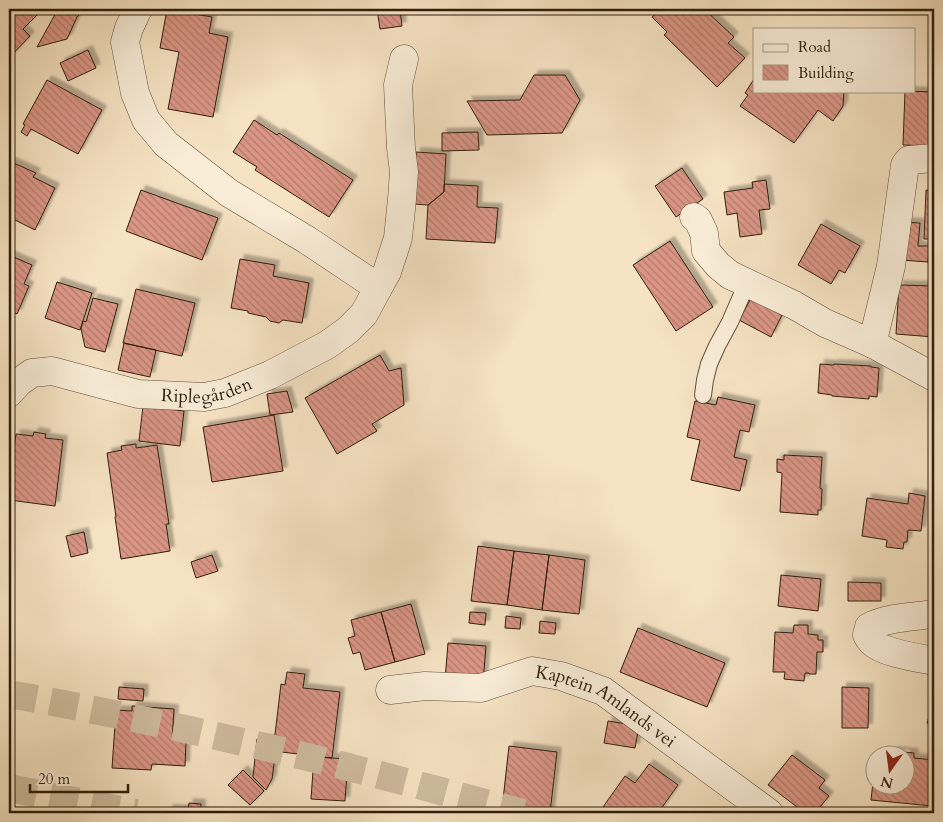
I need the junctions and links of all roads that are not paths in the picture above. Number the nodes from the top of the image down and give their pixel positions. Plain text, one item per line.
1 (138, 9) edge
2 (404, 59) dead end
3 (934, 158) edge
4 (694, 217) dead end
5 (747, 282) junction
6 (378, 288) junction
7 (873, 344) junction
8 (934, 378) edge
9 (9, 393) edge
10 (703, 395) dead end
11 (934, 614) edge
12 (934, 660) edge
13 (390, 690) dead end
14 (769, 813) edge

1 - 6 street
2 - 6 street, Riplegården
3 - 7 street
4 - 5 street
5 - 7 street
5 - 10 lane
6 - 9 street, Riplegården
7 - 8 street
11 - 12 street
13 - 14 street, Kaptein Amlands vei

